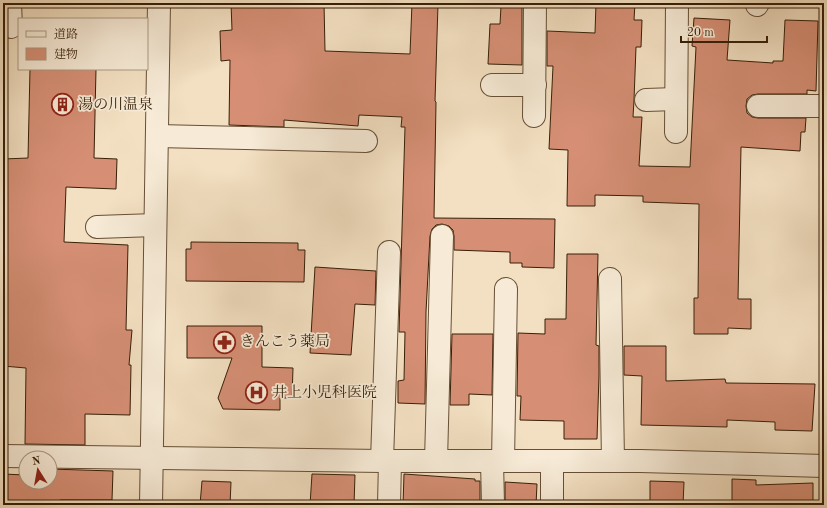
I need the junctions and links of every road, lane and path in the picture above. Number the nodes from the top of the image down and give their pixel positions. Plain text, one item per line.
1 (10, 3) edge
2 (159, 3) edge
3 (535, 3) edge
4 (677, 3) edge
5 (11, 27) dead end
6 (492, 85) dead end
7 (534, 85) junction
8 (676, 99) junction
9 (646, 100) dead end
10 (758, 106) dead end
11 (824, 106) edge
12 (534, 116) dead end
13 (676, 132) dead end
14 (157, 136) junction
15 (366, 141) dead end
16 (155, 225) junction
17 (97, 227) dead end
18 (442, 236) dead end
19 (389, 252) dead end
20 (610, 279) dead end
21 (506, 289) dead end
22 (3, 456) edge
23 (151, 458) junction
24 (386, 461) junction
25 (436, 461) junction
26 (498, 461) junction
27 (552, 461) junction
28 (613, 461) junction
29 (824, 466) edge
30 (150, 505) edge
31 (389, 505) edge
32 (493, 505) edge
33 (552, 505) edge

1 - 5 street
2 - 14 street
3 - 7 street
4 - 8 street
6 - 7 street
7 - 12 street
8 - 9 street
8 - 13 street
10 - 11 street
14 - 15 street
14 - 16 street
16 - 17 street
16 - 23 street
18 - 25 street
19 - 24 street
20 - 28 street
21 - 26 street
22 - 23 street
23 - 24 street
23 - 30 street
24 - 25 street
24 - 31 street
25 - 26 street
26 - 27 street
26 - 32 street
27 - 28 street
27 - 33 street
28 - 29 street

